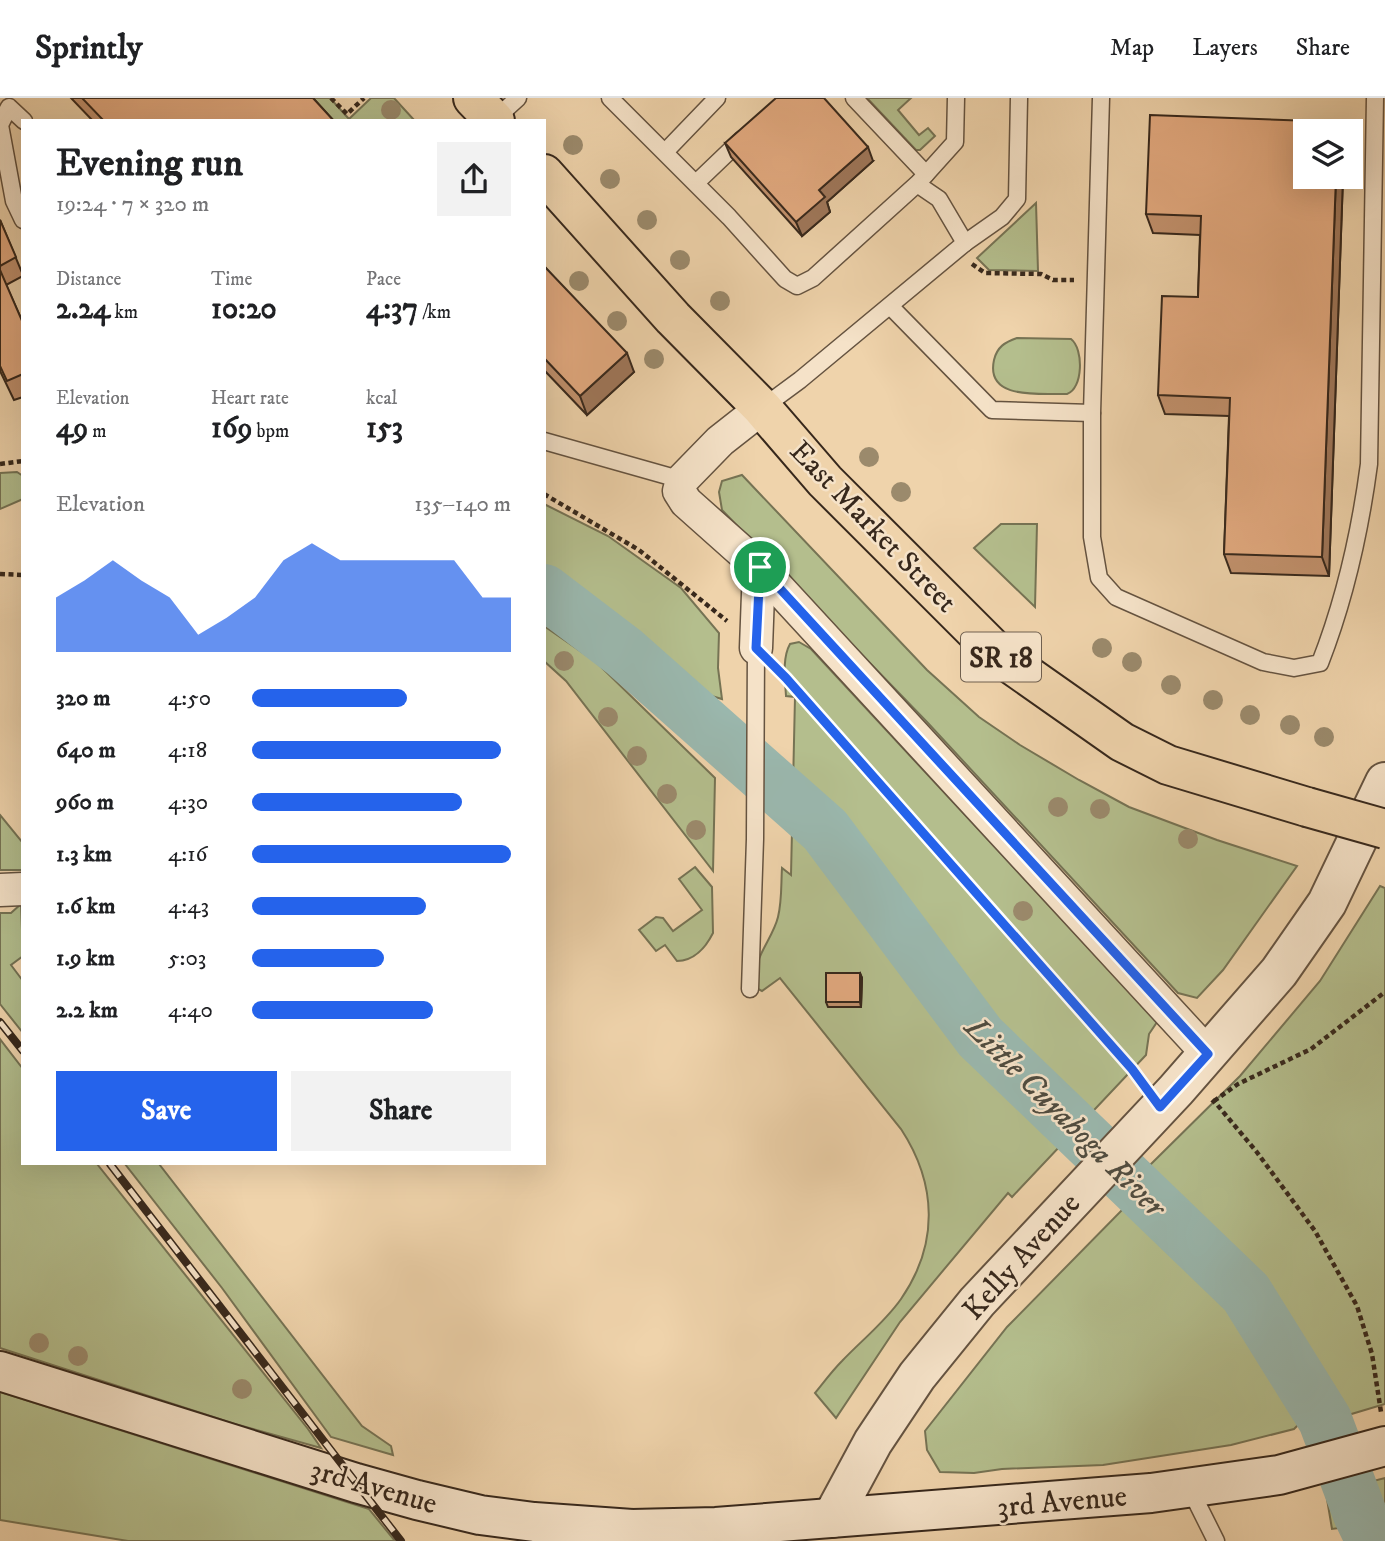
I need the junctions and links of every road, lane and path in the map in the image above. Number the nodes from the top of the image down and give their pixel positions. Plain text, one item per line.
1 (331, 98) edge
2 (364, 98) edge
3 (474, 98) edge
4 (517, 98) edge
5 (610, 98) edge
6 (717, 98) edge
7 (854, 98) edge
8 (956, 98) edge
9 (1019, 98) edge
10 (1101, 98) edge
11 (1375, 98) edge
12 (22, 119) edge
13 (492, 119) edge
14 (496, 119) edge
15 (756, 126) edge
16 (665, 152) junction
17 (546, 176) edge
18 (921, 179) junction
19 (696, 183) junction
20 (21, 216) edge
21 (965, 243) junction
22 (972, 263) dead end
23 (1076, 281) dead end
24 (890, 306) junction
25 (762, 408) junction
26 (1092, 413) junction
27 (546, 442) edge
28 (21, 461) edge
29 (0, 464) edge
30 (682, 480) junction
31 (546, 495) edge
32 (760, 567) junction
33 (0, 574) edge
34 (21, 575) edge
35 (756, 648) junction
36 (1385, 782) edge
37 (1385, 829) edge
38 (21, 889) edge
39 (0, 890) edge
40 (750, 989) dead end
41 (1385, 992) edge
42 (1208, 1054) junction
43 (1214, 1101) junction
44 (1158, 1108) junction
45 (1205, 1109) dead end
46 (0, 1371) edge
47 (1375, 1438) edge
48 (1189, 1488) junction
49 (826, 1530) edge
50 (1216, 1541) edge

1 - 2 path
3 - 13 main road
4 - 14 lane
5 - 16 lane
6 - 16 lane
7 - 18 lane
8 - 18 lane
9 - 21 lane
10 - 26 lane
11 - 26 lane
12 - 20 lane
15 - 19 lane
16 - 19 lane
17 - 25 main road, East Market Street / SR 18
18 - 19 lane
18 - 21 lane
21 - 24 lane
22 - 23 path
24 - 25 lane
24 - 26 lane
25 - 30 street
25 - 37 main road, East Market Street / SR 18, bridge
27 - 30 lane
28 - 29 path
30 - 32 street
31 - 35 path
32 - 35 street
32 - 42 street
33 - 34 path
35 - 40 lane
35 - 44 path
36 - 42 main road, Kelly Avenue
38 - 39 street
41 - 43 path
42 - 44 main road, Kelly Avenue
43 - 45 path
43 - 47 path
44 - 49 main road, Kelly Avenue
46 - 49 main road, 3rd Avenue
47 - 48 main road, 3rd Avenue
48 - 49 main road, 3rd Avenue
48 - 50 lane

